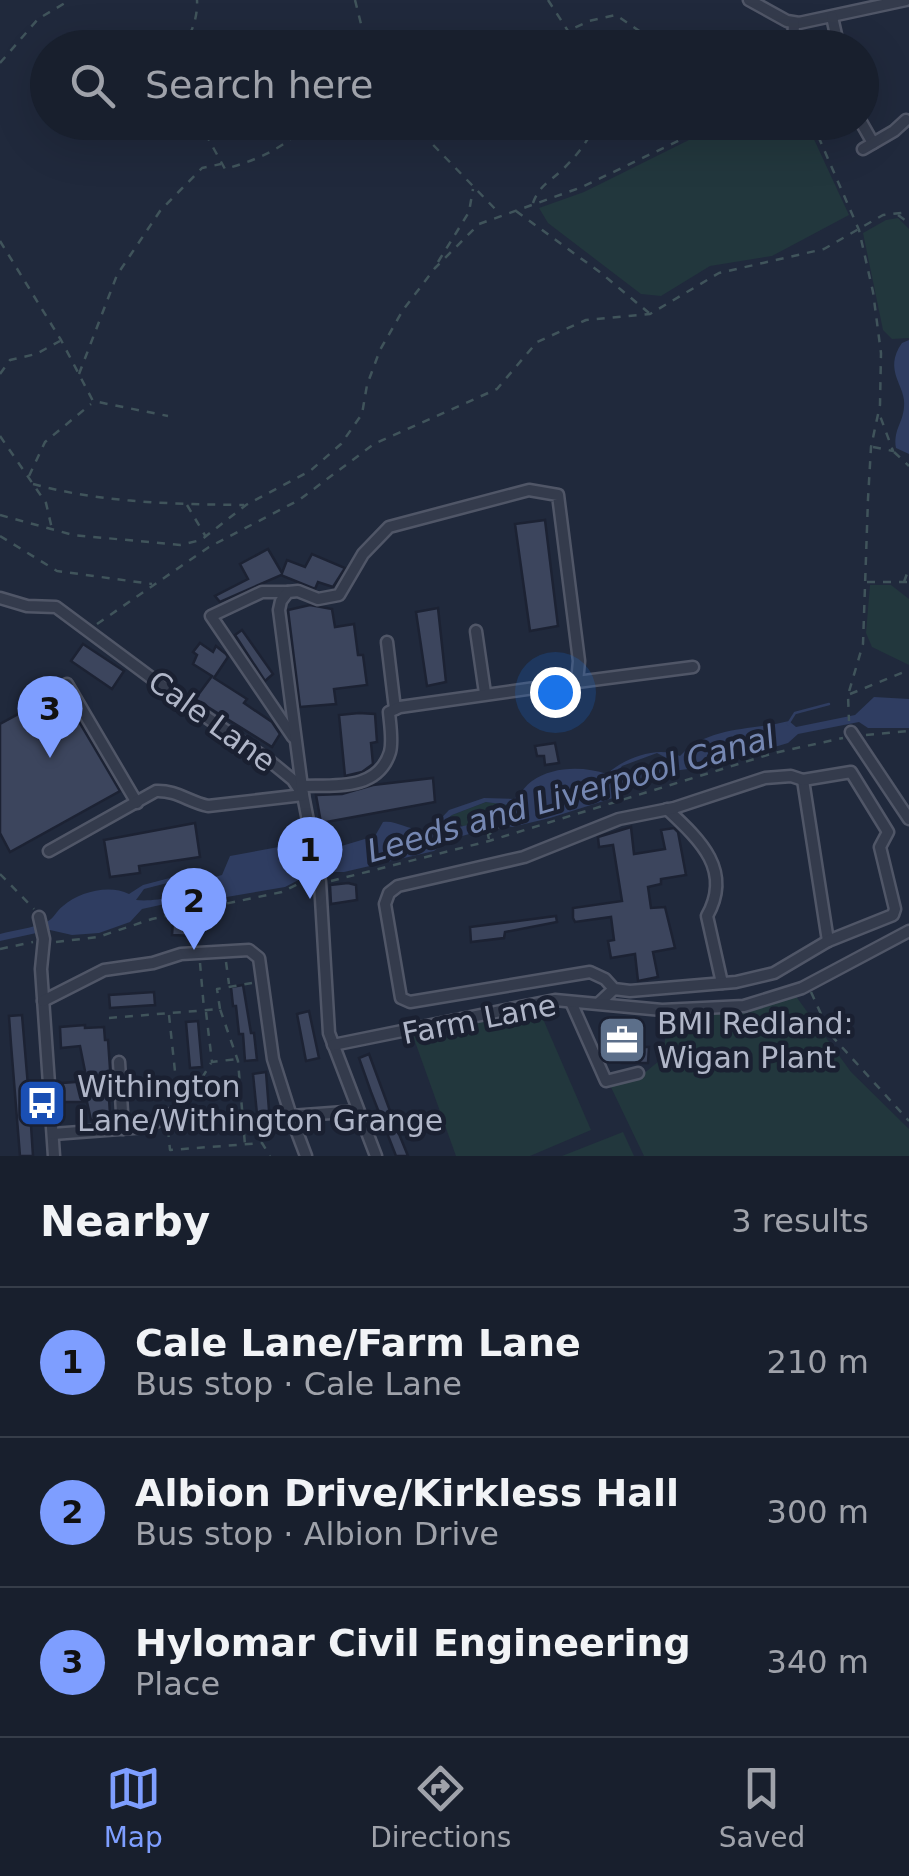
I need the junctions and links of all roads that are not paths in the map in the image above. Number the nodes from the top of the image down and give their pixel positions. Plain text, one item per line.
1 (748, 0) edge
2 (906, 0) edge
3 (832, 17) junction
4 (794, 23) junction
5 (794, 30) edge
6 (835, 30) edge
7 (908, 119) edge
8 (879, 139) edge
9 (288, 592) junction
10 (0, 598) edge
11 (476, 631) dead end
12 (386, 642) dead end
13 (693, 667) dead end
14 (578, 682) junction
15 (67, 684) dead end
16 (485, 693) junction
17 (395, 710) junction
18 (852, 734) road end
19 (296, 742) junction
20 (803, 780) junction
21 (303, 791) junction
22 (137, 803) junction
23 (668, 809) junction
24 (909, 819) edge
25 (49, 851) dead end
26 (39, 918) road end
27 (909, 931) edge
28 (828, 942) junction
29 (722, 984) junction
30 (614, 989) junction
31 (43, 1001) junction
32 (571, 1002) junction
33 (599, 1003) junction
34 (332, 1045) junction
35 (118, 1062) dead end
36 (638, 1074) dead end
37 (358, 1111) junction
38 (172, 1112) road end
39 (291, 1116) junction
40 (122, 1130) junction
41 (53, 1134) junction
42 (54, 1156) edge
43 (306, 1156) edge
44 (376, 1156) edge

1 - 4 street
2 - 3 street
3 - 4 street
3 - 6 street
4 - 5 street
7 - 8 street
9 - 14 street
9 - 19 street
9 - 19 street
10 - 21 street, Cale Lane
11 - 16 street
12 - 17 street
13 - 14 street
14 - 16 street
15 - 22 street
16 - 17 street
17 - 21 street
18 - 24 street
19 - 21 street
20 - 23 street
20 - 28 street
20 - 28 street
21 - 22 street
21 - 34 street, Cale Lane, bridge
22 - 25 street
23 - 29 street
23 - 30 street
26 - 31 street
27 - 33 street, Farm Lane
28 - 29 street
29 - 30 street
30 - 33 street
31 - 39 street
31 - 41 street
32 - 33 street, Farm Lane
32 - 34 street, Farm Lane
32 - 36 street
34 - 37 street, Cale Lane
35 - 40 street
37 - 39 street
37 - 44 street, Cale Lane
38 - 40 street
39 - 43 street
40 - 41 street
41 - 42 street

